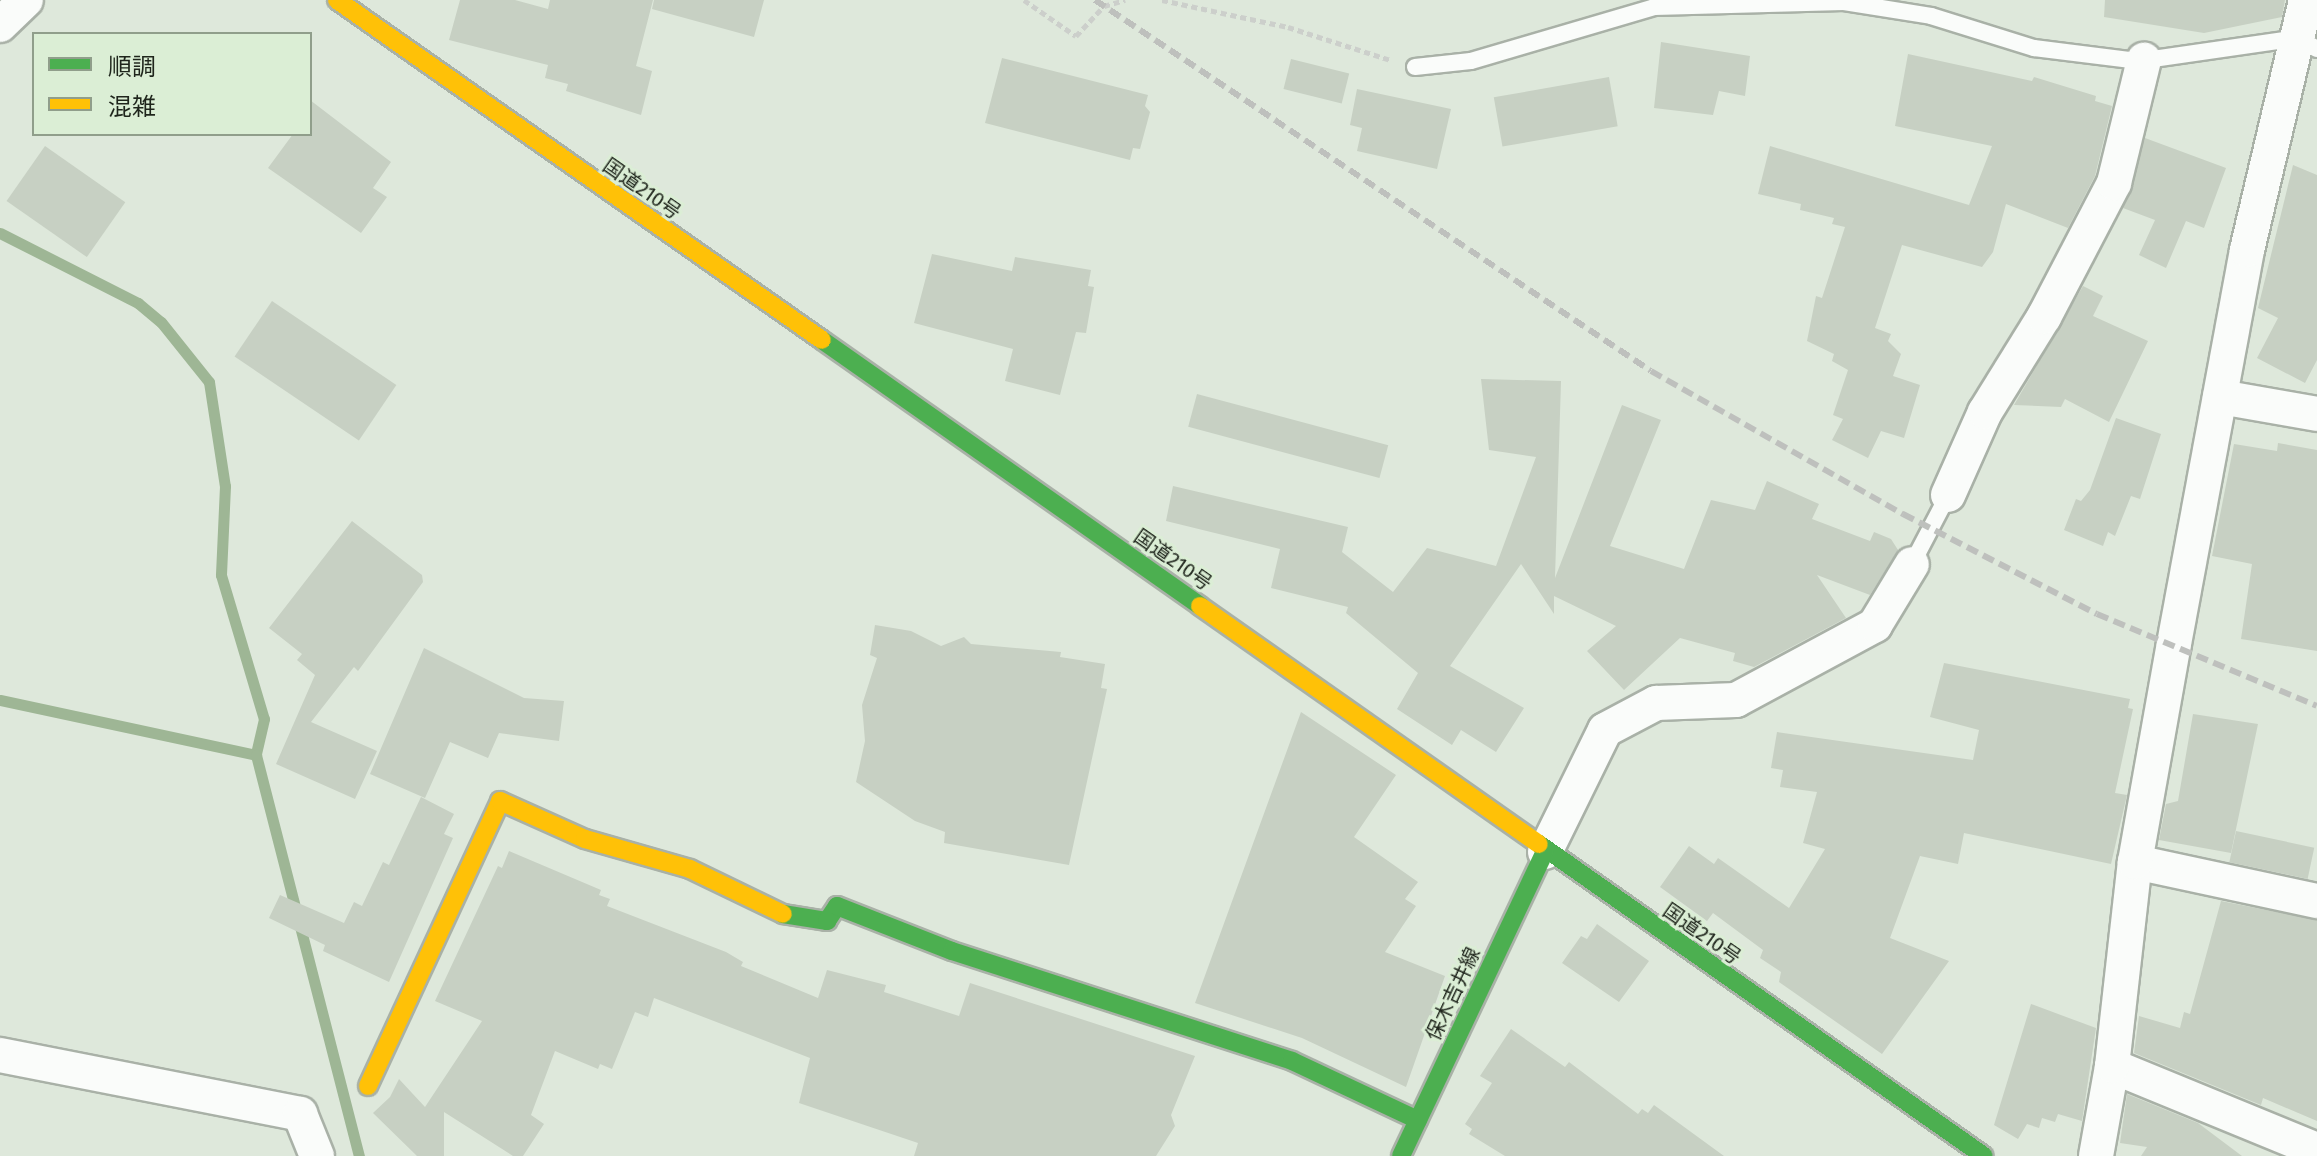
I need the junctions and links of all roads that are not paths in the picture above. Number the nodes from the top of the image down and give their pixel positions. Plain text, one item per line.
1 (26, 0) edge
2 (337, 0) edge
3 (2306, 0) edge
4 (0, 25) edge
5 (2307, 43) edge
6 (2144, 60) junction
7 (1415, 67) road end
8 (2220, 397) junction
9 (2317, 414) edge
10 (1948, 495) joint
11 (1912, 564) joint
12 (1545, 852) junction
13 (2135, 862) junction
14 (2317, 901) edge
15 (0, 1055) edge
16 (2112, 1066) junction
17 (368, 1086) dead end
18 (1418, 1120) junction
19 (1959, 1149) edge
20 (2317, 1150) edge
21 (1980, 1155) edge
22 (317, 1156) edge
23 (1401, 1156) edge
24 (2096, 1156) edge

1 - 4 street
2 - 12 main road, 国道210号
3 - 5 street
5 - 6 lane
5 - 8 street
6 - 7 lane
6 - 10 street
8 - 9 street
8 - 13 street
10 - 11 lane
11 - 12 street
12 - 18 main road, 保木吉井線
12 - 19 main road, 国道210号
13 - 14 street
13 - 16 street
15 - 22 street
16 - 20 street
16 - 24 street
17 - 18 main road
18 - 23 main road, 保木吉井線
19 - 21 main road, 国道210号

